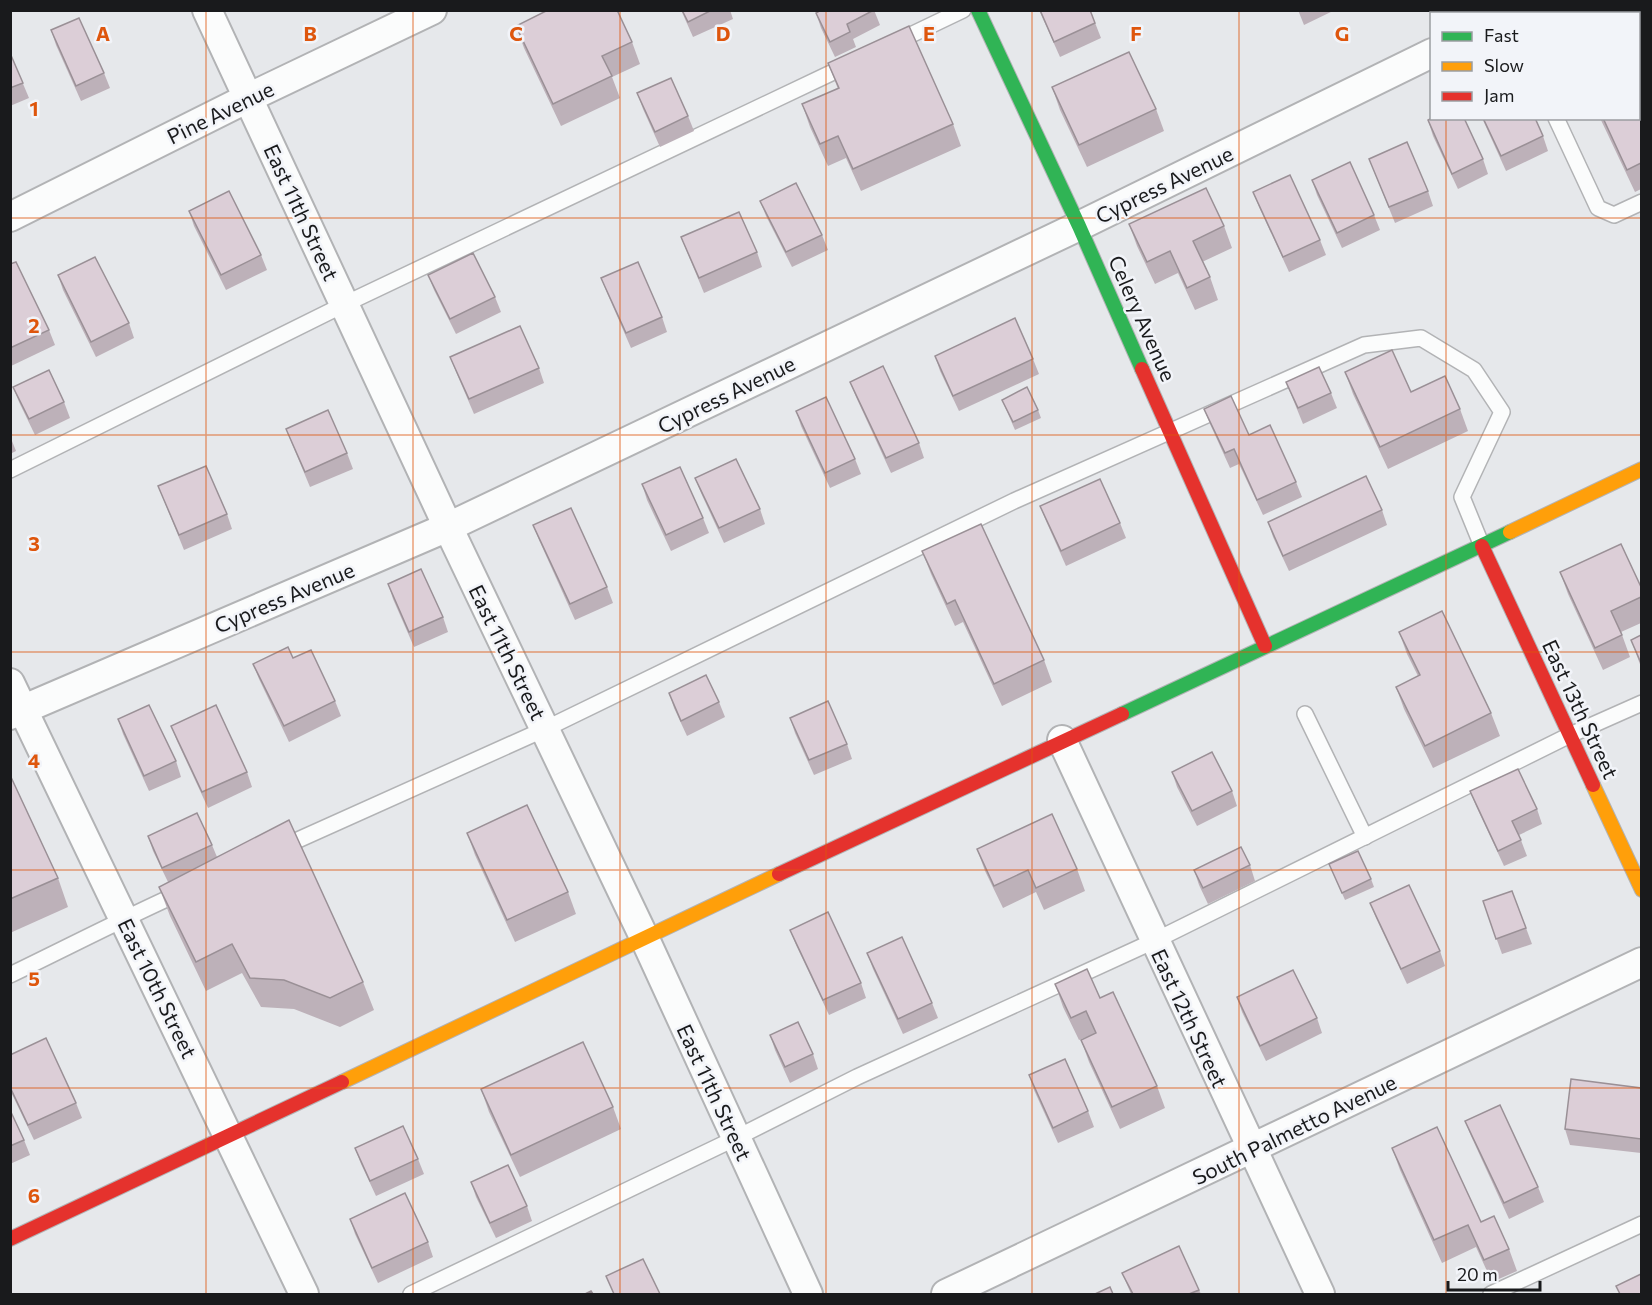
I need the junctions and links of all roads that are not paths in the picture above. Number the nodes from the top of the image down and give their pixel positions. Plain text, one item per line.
1 (207, 10) edge
2 (432, 10) edge
3 (963, 10) edge
4 (978, 10) edge
5 (878, 51) edge
6 (1430, 53) edge
7 (856, 61) edge
8 (248, 98) junction
9 (1557, 120) edge
10 (1641, 202) edge
11 (10, 217) edge
12 (1079, 226) junction
13 (345, 304) junction
14 (1170, 431) junction
15 (1641, 469) edge
16 (10, 470) edge
17 (448, 527) junction
18 (1482, 546) junction
19 (1265, 646) junction
20 (10, 682) edge
21 (1641, 703) edge
22 (17, 712) edge
23 (1305, 714) dead end
24 (544, 729) junction
25 (1570, 735) junction
26 (1062, 740) junction
27 (1365, 837) junction
28 (264, 855) edge
29 (199, 884) edge
30 (1641, 890) edge
31 (124, 918) junction
32 (644, 937) junction
33 (1154, 941) junction
34 (1641, 962) edge
35 (10, 975) edge
36 (230, 1137) junction
37 (736, 1138) junction
38 (1251, 1149) junction
39 (1641, 1224) edge
40 (10, 1239) edge
41 (304, 1294) edge
42 (411, 1294) edge
43 (808, 1294) edge
44 (946, 1294) edge
45 (1320, 1294) edge
46 (1491, 1294) edge

1 - 8 street, East 11th Street
2 - 8 street, Pine Avenue
3 - 5 lane
4 - 12 main road, Celery Avenue
6 - 12 street, Cypress Avenue
7 - 13 lane
8 - 11 street, Pine Avenue
8 - 13 street, East 11th Street
9 - 10 lane
12 - 14 main road, Celery Avenue
12 - 17 street, Cypress Avenue
13 - 16 lane
13 - 17 street, East 11th Street
14 - 18 lane
14 - 19 main road, Celery Avenue
14 - 24 lane
15 - 18 main road
17 - 22 street, Cypress Avenue
17 - 24 street, East 11th Street
18 - 19 main road
18 - 25 main road, East 13th Street
19 - 26 main road
20 - 22 street, East 10th Street
21 - 25 lane
22 - 31 street, East 10th Street
23 - 27 lane
24 - 28 lane
24 - 32 street, East 11th Street
25 - 27 lane
25 - 30 main road, East 13th Street
26 - 32 main road
26 - 33 street, East 12th Street
27 - 33 lane
29 - 31 lane
31 - 35 lane
31 - 36 street, East 10th Street
32 - 36 main road
32 - 37 street, East 11th Street
33 - 37 lane
33 - 38 street, East 12th Street
34 - 38 street, South Palmetto Avenue
36 - 40 main road
36 - 41 street, East 10th Street
37 - 42 lane
37 - 43 street, East 11th Street
38 - 44 street, South Palmetto Avenue
38 - 45 street, East 12th Street
39 - 46 lane

